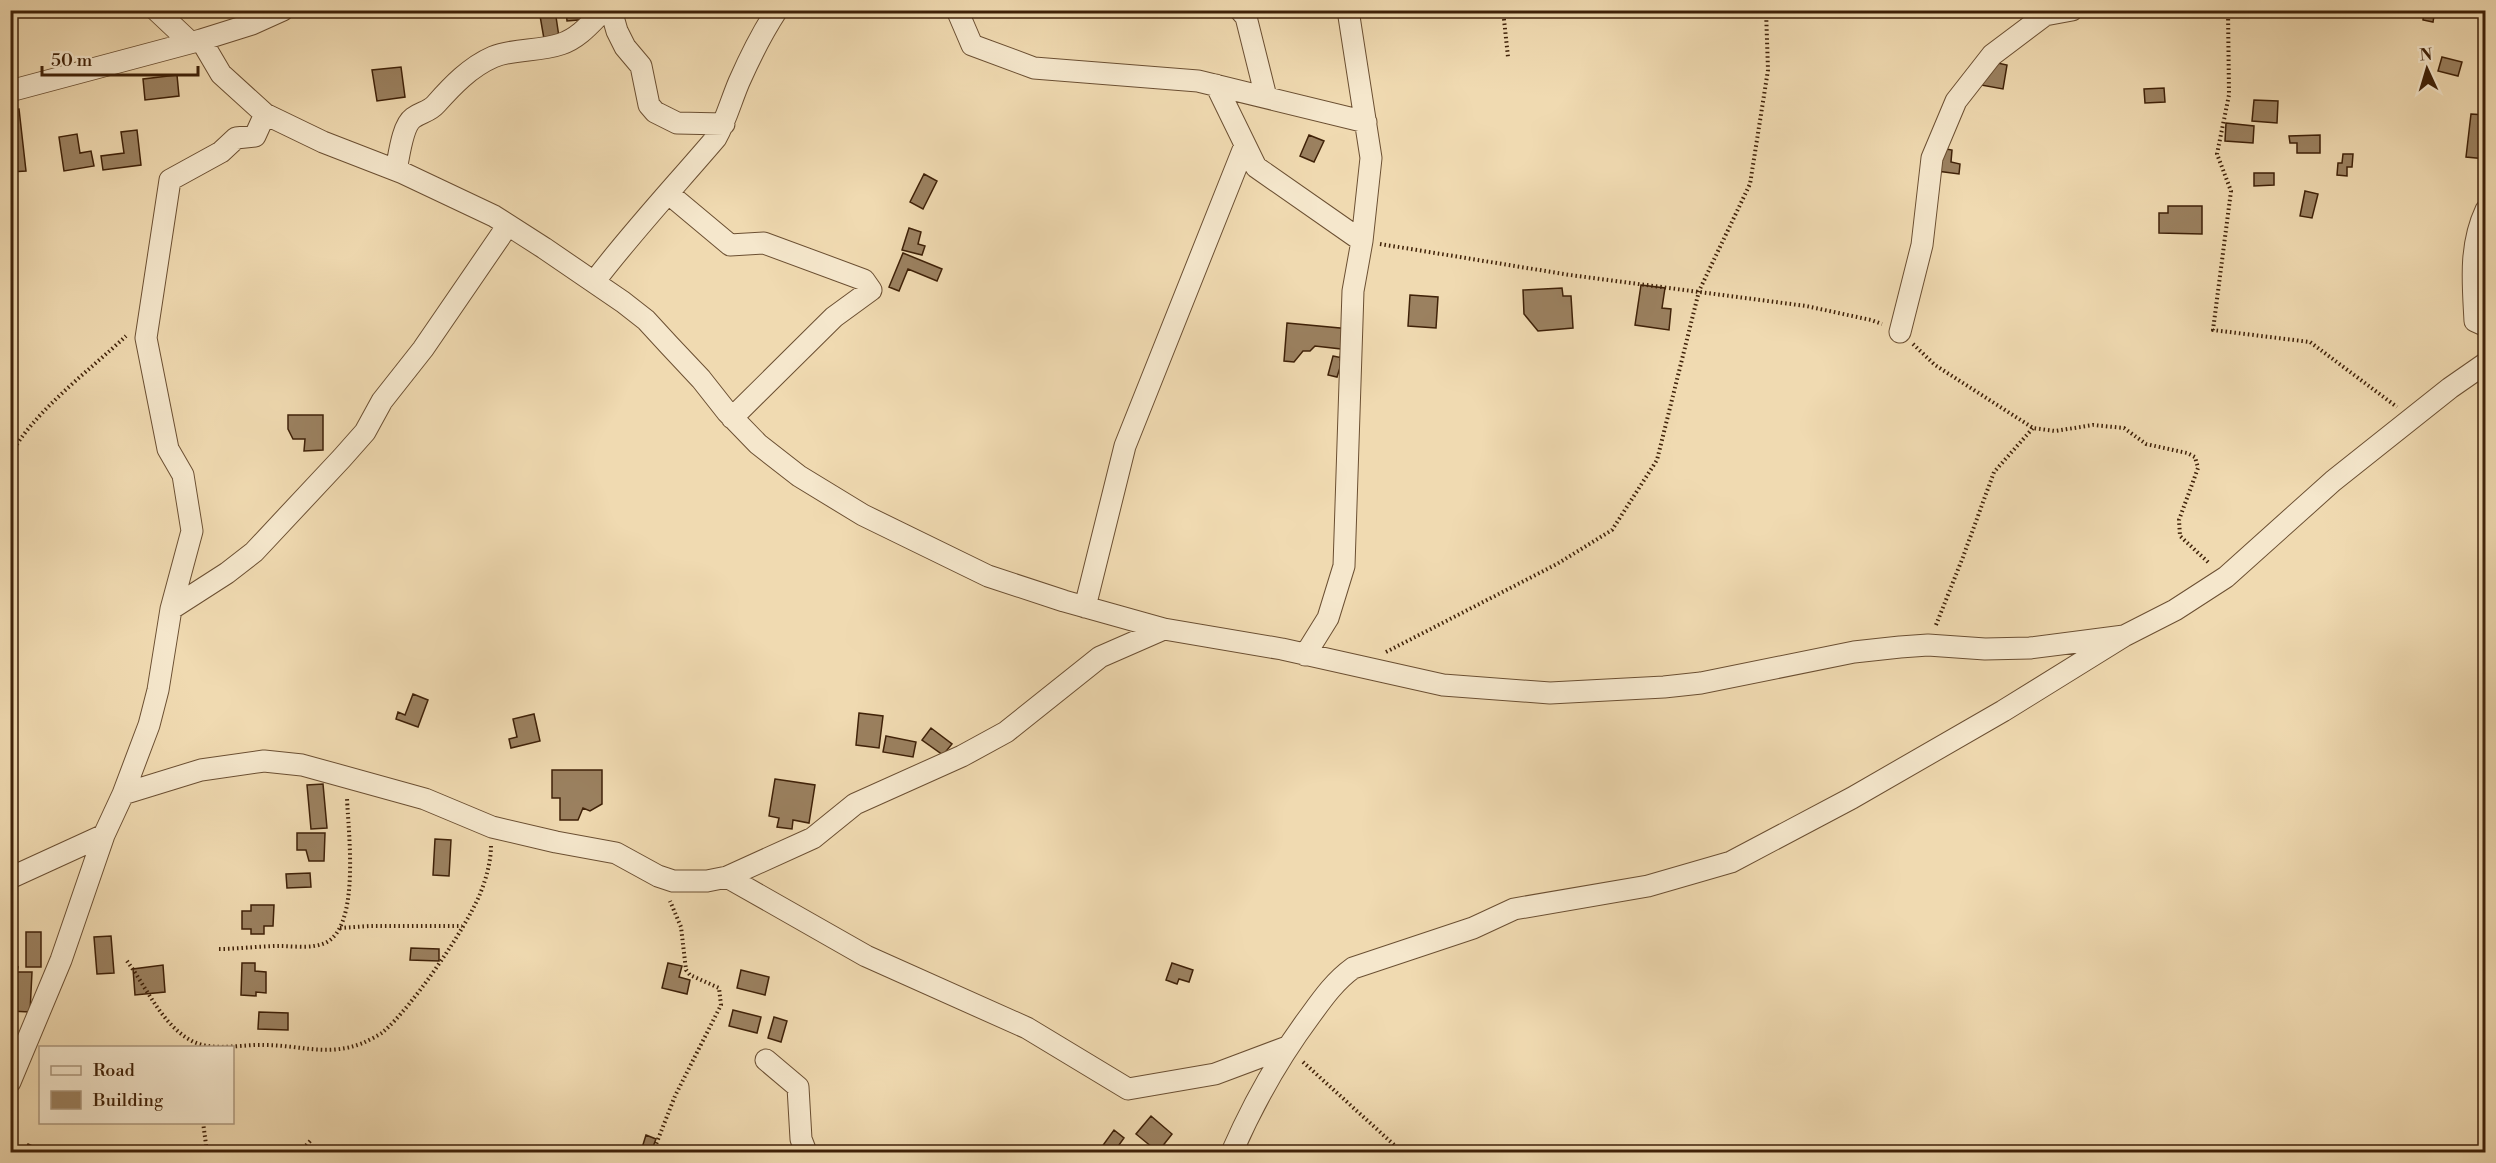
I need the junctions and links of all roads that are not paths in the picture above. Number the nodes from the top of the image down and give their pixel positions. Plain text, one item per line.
1 (156, 10) edge
2 (283, 10) edge
3 (604, 10) edge
4 (611, 10) edge
5 (777, 10) edge
6 (957, 10) edge
7 (1240, 10) edge
8 (1348, 10) edge
9 (2072, 10) edge
10 (196, 41) junction
11 (1216, 85) junction
12 (10, 91) edge
13 (1266, 98) junction
14 (265, 114) junction
15 (1366, 122) junction
16 (724, 124) junction
17 (1245, 145) junction
18 (396, 170) junction
19 (669, 194) junction
20 (2486, 210) edge
21 (508, 225) junction
22 (1362, 241) junction
23 (594, 282) junction
24 (2486, 326) edge
25 (1900, 332) road end
26 (2486, 363) edge
27 (732, 418) junction
28 (1085, 607) junction
29 (171, 609) junction
30 (1164, 629) junction
31 (2124, 636) junction
32 (1305, 655) junction
33 (123, 794) junction
34 (104, 835) junction
35 (727, 877) junction
36 (10, 878) edge
37 (1287, 1047) junction
38 (766, 1060) dead end
39 (10, 1082) edge
40 (806, 1152) edge
41 (1232, 1152) edge

1 - 10 street
2 - 10 street
3 - 18 street
4 - 16 street
5 - 16 street
6 - 11 street
7 - 13 street
8 - 15 street
9 - 25 street
10 - 12 street
10 - 14 street
11 - 13 street
11 - 17 street
13 - 15 street
14 - 18 street
14 - 29 street
15 - 22 street
16 - 19 street
17 - 22 street
17 - 28 street
18 - 21 street
19 - 23 street
19 - 27 street
20 - 24 street
21 - 23 street
21 - 29 street
22 - 32 street
23 - 27 street
26 - 31 street
27 - 28 street
28 - 30 street
29 - 33 street
30 - 32 street
30 - 35 street
31 - 32 street
31 - 37 street
33 - 34 street
33 - 35 street
34 - 36 street
34 - 39 street
35 - 37 street
37 - 41 street
38 - 40 street

